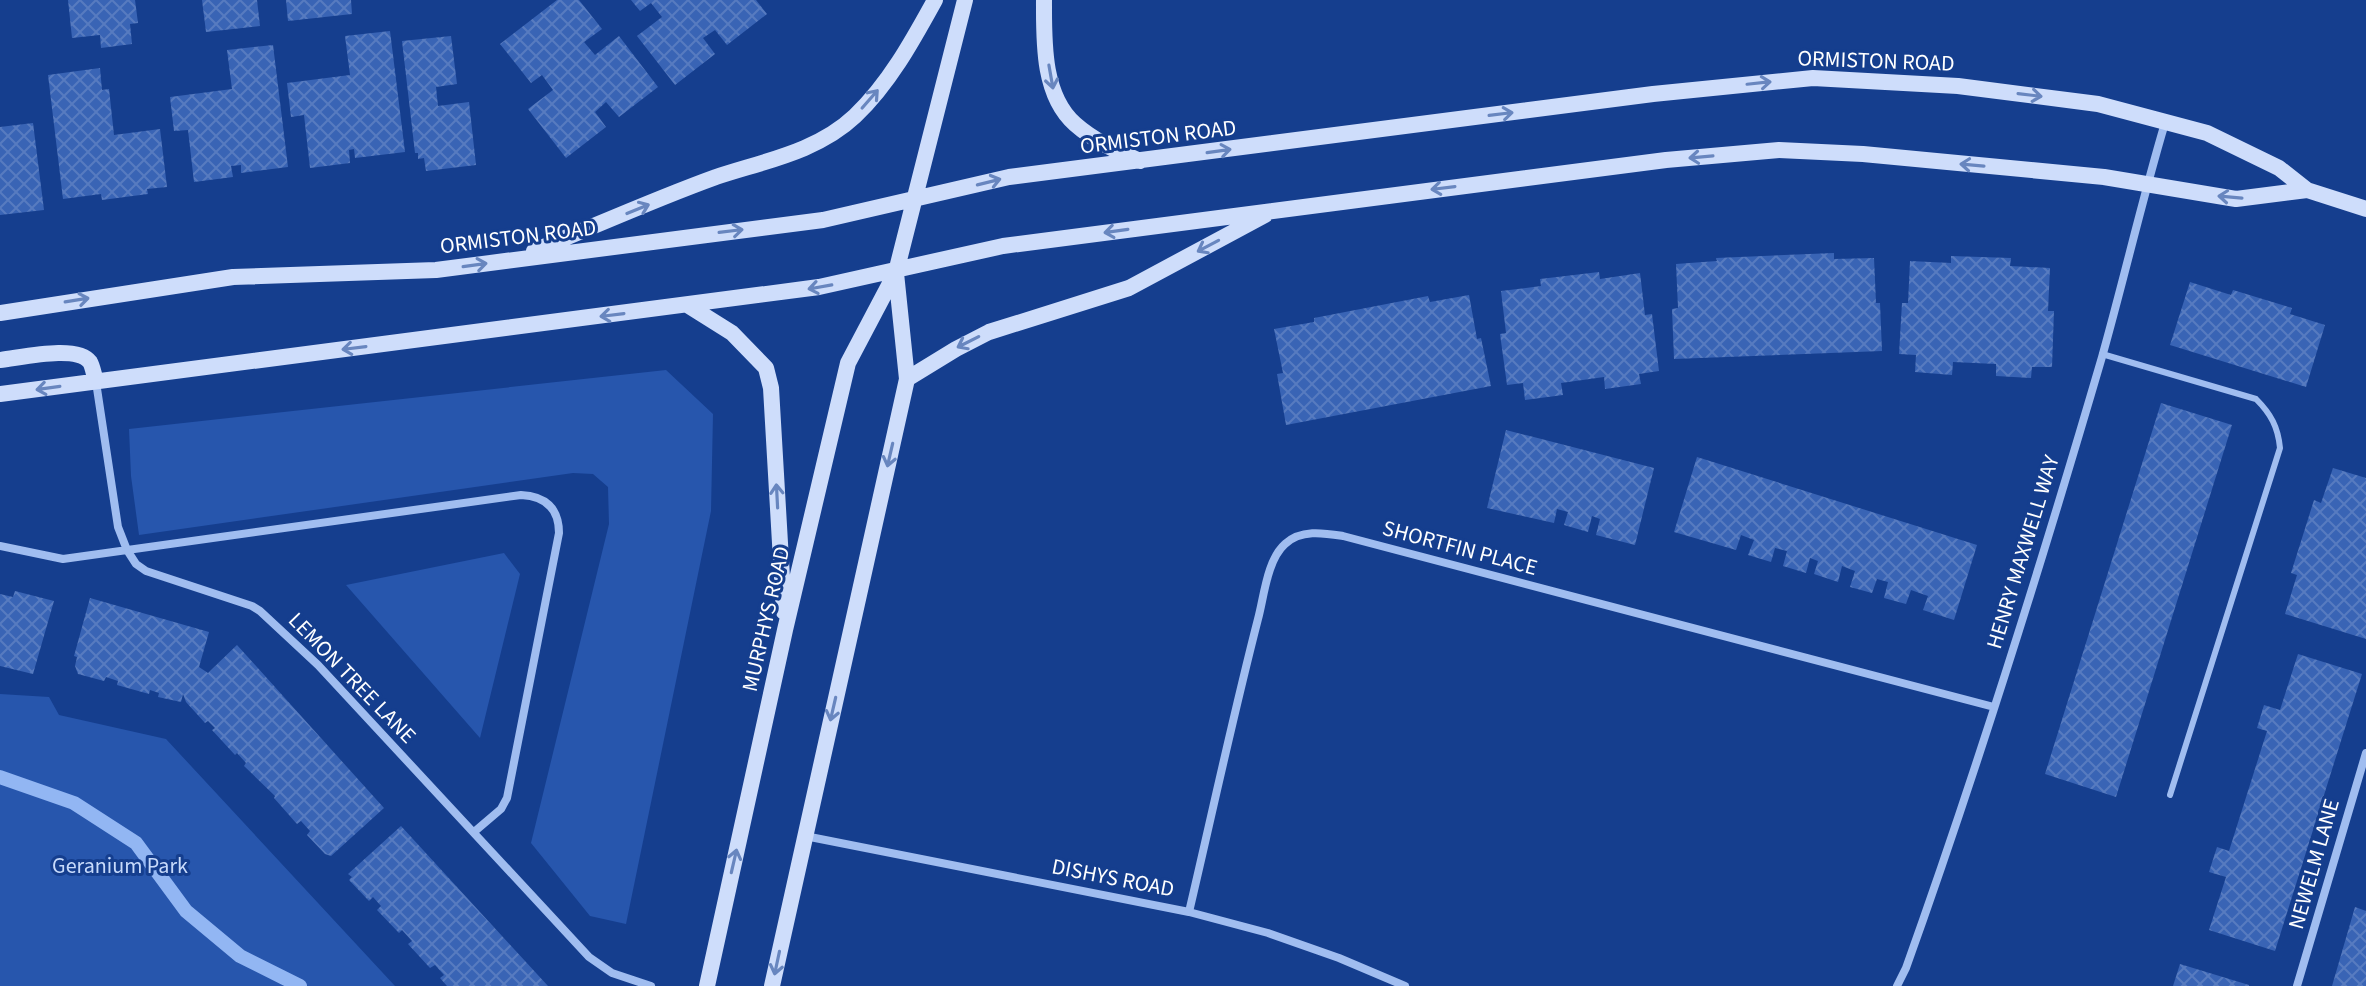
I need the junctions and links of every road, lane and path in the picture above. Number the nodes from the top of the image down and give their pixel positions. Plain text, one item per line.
1 (935, 0) edge
2 (965, 0) edge
3 (1044, 0) edge
4 (2165, 122) junction
5 (1142, 162) junction
6 (2147, 184) junction
7 (2307, 190) junction
8 (914, 200) junction
9 (1277, 209) junction
10 (2366, 209) edge
11 (514, 259) junction
12 (896, 272) junction
13 (689, 306) junction
14 (0, 313) edge
15 (2102, 354) junction
16 (0, 360) edge
17 (907, 379) junction
18 (96, 381) junction
19 (0, 394) edge
20 (0, 546) edge
21 (127, 550) junction
22 (785, 630) junction
23 (1994, 707) junction
24 (2366, 753) edge
25 (2170, 795) dead end
26 (474, 832) junction
27 (805, 836) junction
28 (1189, 912) junction
29 (651, 986) edge
30 (707, 986) edge
31 (772, 986) edge
32 (1405, 986) edge
33 (1897, 986) edge
34 (2297, 986) edge

11 -> 1 main road
2 - 8 main road, MURPHYS ROAD
3 -> 5 main road
5 -> 4 main road, ORMISTON ROAD
4 - 6 street, HENRY MAXWELL WAY
4 - 7 main road, ORMISTON ROAD
8 -> 5 main road, ORMISTON ROAD
7 -> 6 main road, ORMISTON ROAD
6 -> 9 main road, ORMISTON ROAD
6 - 15 street, HENRY MAXWELL WAY
7 - 10 main road, ORMISTON ROAD
11 -> 8 main road, ORMISTON ROAD
8 - 12 main road, MURPHYS ROAD
9 -> 12 main road, ORMISTON ROAD
9 -> 17 main road
14 -> 11 main road, ORMISTON ROAD
12 -> 13 main road, ORMISTON ROAD
12 - 17 main road, MURPHYS ROAD
12 - 22 main road, MURPHYS ROAD
13 -> 18 main road, ORMISTON ROAD
22 -> 13 main road
15 - 23 street, HENRY MAXWELL WAY
15 - 25 lane
16 - 18 main road
17 -> 27 main road, MURPHYS ROAD
18 -> 19 main road, ORMISTON ROAD
18 - 21 street
20 - 21 street
21 - 26 street, LEMON TREE LANE
21 - 26 street
30 -> 22 main road, MURPHYS ROAD
23 - 28 street, SHORTFIN PLACE
23 - 33 street, HENRY MAXWELL WAY
24 - 34 street, NEWELM LANE
26 - 29 street, LEMON TREE LANE
27 - 28 street, DISHYS ROAD
27 -> 31 main road, MURPHYS ROAD
28 - 32 street, DISHYS ROAD

